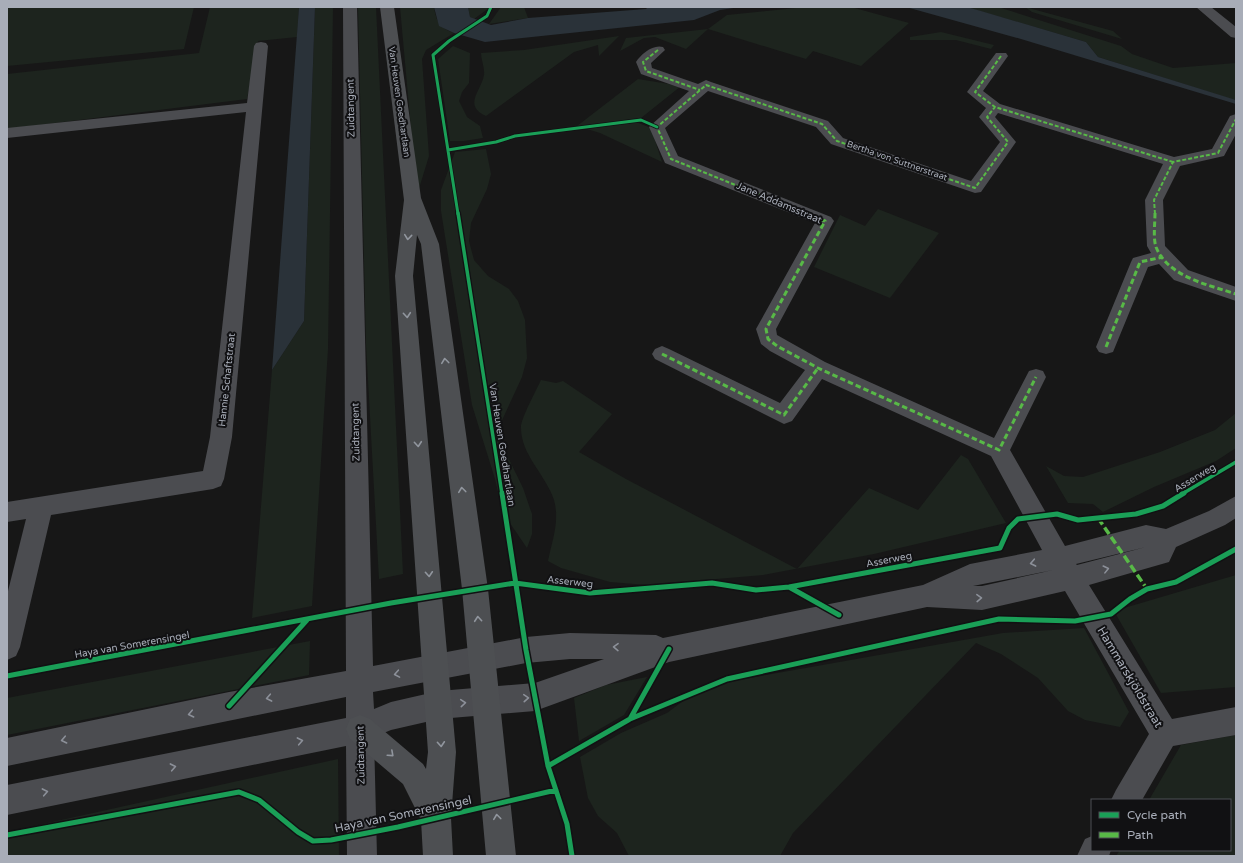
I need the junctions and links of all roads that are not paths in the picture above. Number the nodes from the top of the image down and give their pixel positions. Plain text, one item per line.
1 (350, 7) edge
2 (387, 7) edge
3 (1203, 7) edge
4 (1236, 34) edge
5 (261, 46) dead end
6 (658, 50) dead end
7 (1001, 56) dead end
8 (703, 88) junction
9 (254, 107) junction
10 (994, 107) junction
11 (1236, 119) edge
12 (7, 133) edge
13 (1173, 162) junction
14 (412, 198) junction
15 (1163, 257) junction
16 (1236, 294) edge
17 (1106, 347) dead end
18 (662, 354) dead end
19 (818, 368) junction
20 (1036, 377) dead end
21 (999, 450) junction
22 (41, 506) junction
23 (1236, 506) edge
24 (7, 512) edge
25 (1066, 568) junction
26 (7, 647) edge
27 (669, 649) junction
28 (481, 658) junction
29 (436, 667) junction
30 (360, 681) junction
31 (487, 701) junction
32 (439, 705) junction
33 (1236, 721) edge
34 (360, 729) junction
35 (1165, 734) junction
36 (7, 752) edge
37 (1127, 799) edge
38 (7, 800) edge
39 (436, 818) junction
40 (362, 856) edge
41 (438, 856) edge
42 (501, 856) edge

1 - 30 street, Zuidtangent
2 - 14 main road, Van Heuven Goedhartlaan
3 - 4 street
5 - 9 street, Hannie Schaftstraat
6 - 8 street, Bertha von Suttnerstraat
7 - 10 street
8 - 10 street, Bertha von Suttnerstraat
8 - 19 street, Jane Addamsstraat
9 - 12 street
9 - 22 street, Hannie Schaftstraat
10 - 13 street
11 - 13 street
13 - 15 street
28 -> 14 main road, Van Heuven Goedhartlaan
14 -> 29 main road, Van Heuven Goedhartlaan
15 - 16 street
15 - 17 street
18 - 19 street
19 - 21 street, Jane Addamsstraat
20 - 21 street
21 - 25 street
22 - 24 street, Hannie Schaftstraat
22 - 26 street
23 - 25 street
25 - 27 street
25 - 35 street, Hammarskjöldstraat
27 -> 28 street
31 -> 27 street
28 - 29 street
28 - 31 main road, Van Heuven Goedhartlaan
29 -> 30 street
29 - 32 main road, Van Heuven Goedhartlaan
30 - 34 street, Zuidtangent
30 -> 36 street
32 -> 31 street
42 -> 31 main road, Van Heuven Goedhartlaan
32 - 34 street
32 -> 39 main road, Van Heuven Goedhartlaan
33 - 35 street, Hammarskjöldstraat
38 -> 34 street
34 -> 39 main road
34 - 40 street, Zuidtangent
35 - 37 street, Hammarskjöldstraat
39 - 41 main road, Van Heuven Goedhartlaan

